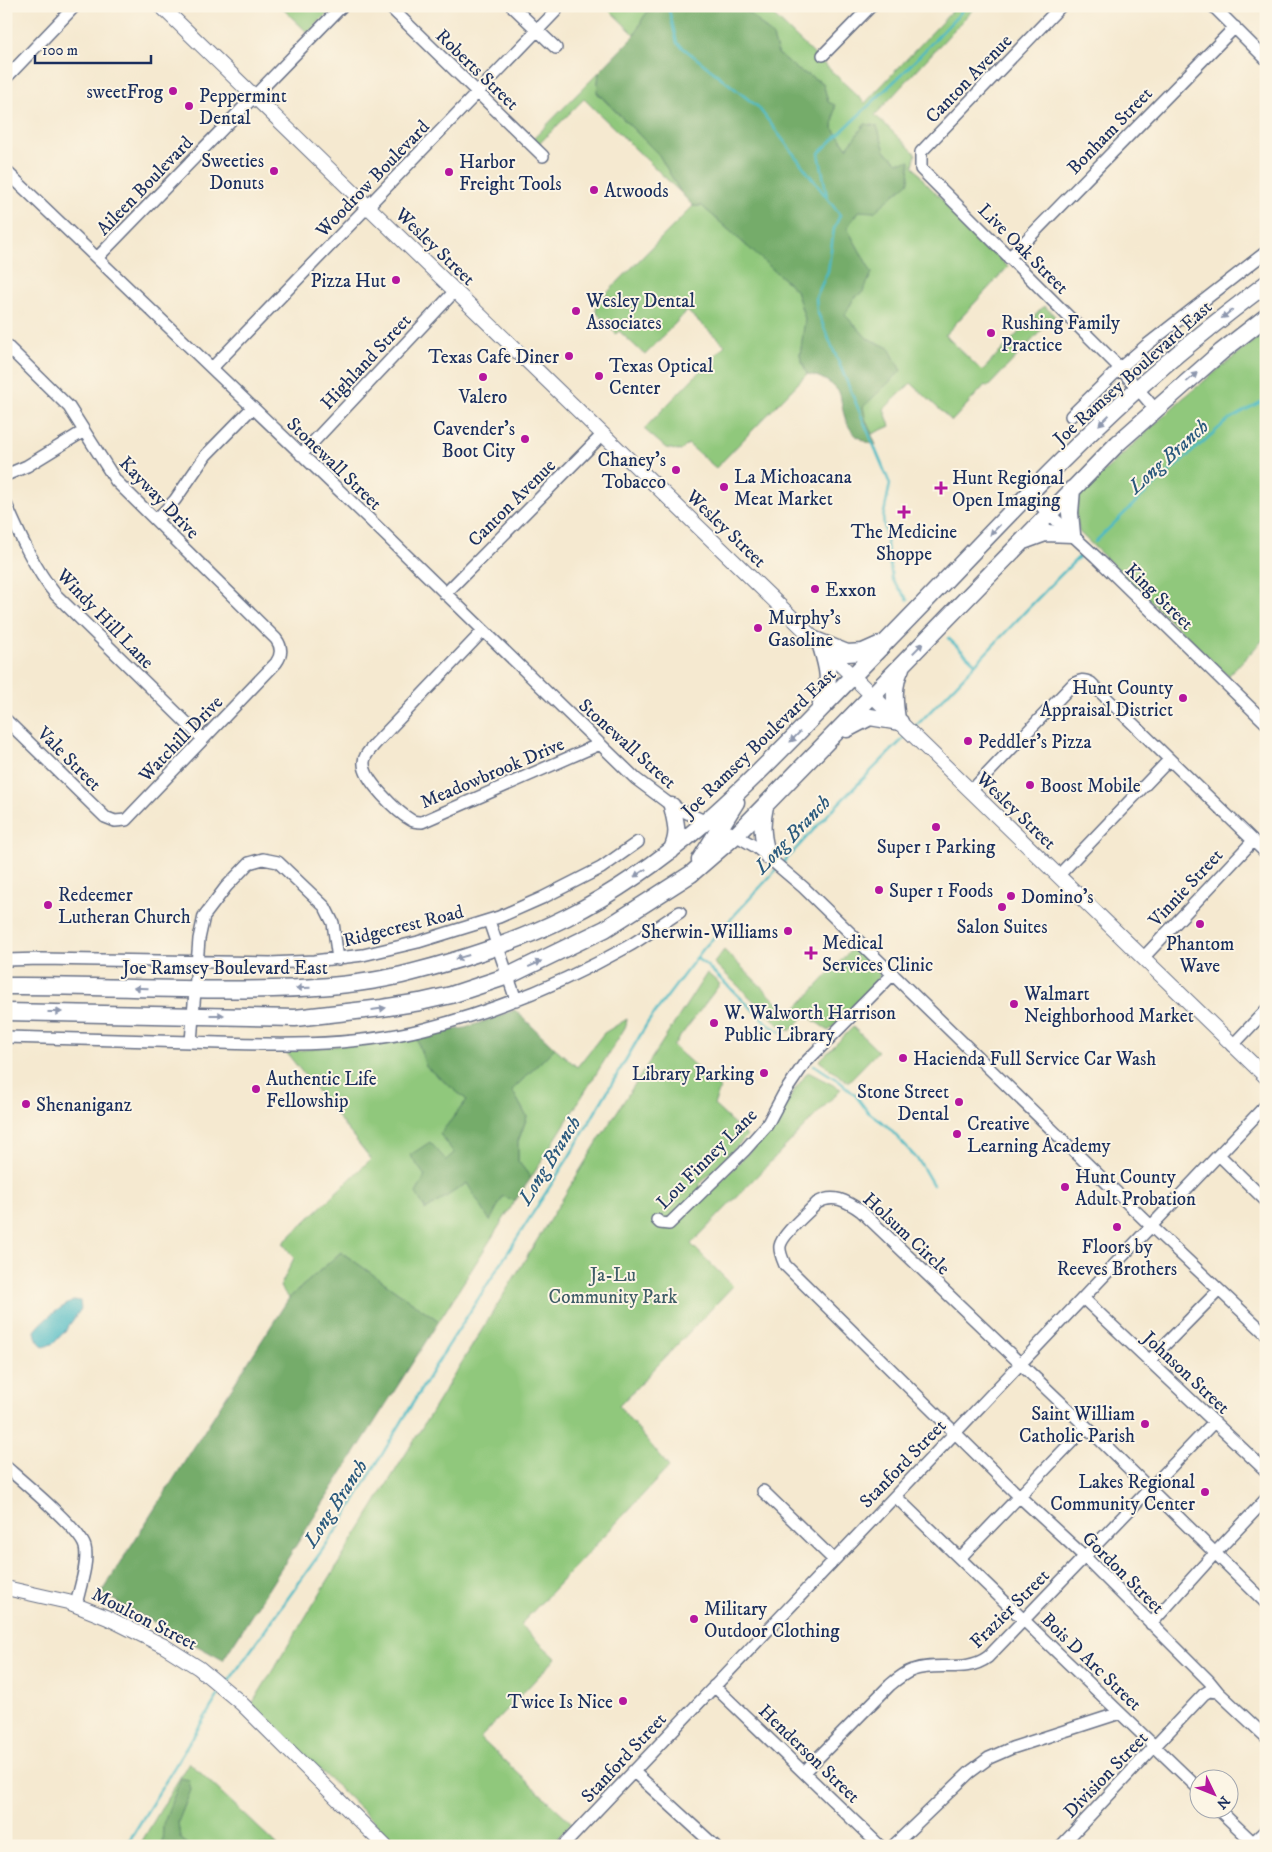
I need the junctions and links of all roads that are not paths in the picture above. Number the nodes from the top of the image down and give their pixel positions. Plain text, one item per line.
1 (75, 6) edge
2 (161, 6) edge
3 (342, 6) edge
4 (389, 6) edge
5 (512, 6) edge
6 (871, 6) edge
7 (1061, 6) edge
8 (1213, 6) edge
9 (556, 11) dead end
10 (1235, 27) junction
11 (538, 31) junction
12 (556, 48) dead end
13 (823, 55) dead end
14 (1266, 59) edge
15 (6, 78) edge
16 (478, 94) junction
17 (254, 96) junction
18 (920, 152) joint
19 (542, 156) dead end
20 (6, 171) edge
21 (368, 207) junction
22 (1266, 252) edge
23 (97, 258) junction
24 (1009, 258) junction
25 (1266, 284) edge
26 (455, 291) junction
27 (1266, 316) edge
28 (6, 345) edge
29 (212, 368) junction
30 (1120, 368) junction
31 (1138, 388) junction
32 (252, 408) junction
33 (1155, 409) junction
34 (1071, 416) dead end
35 (84, 431) junction
36 (603, 434) junction
37 (302, 455) junction
38 (6, 475) edge
39 (1072, 490) junction
40 (1029, 495) junction
41 (6, 504) edge
42 (1049, 512) junction
43 (156, 520) junction
44 (1076, 538) junction
45 (1021, 541) junction
46 (445, 594) junction
47 (483, 631) junction
48 (818, 643) junction
49 (885, 643) junction
50 (903, 663) junction
51 (270, 669) joint
52 (853, 676) junction
53 (872, 695) junction
54 (816, 714) junction
55 (6, 720) edge
56 (899, 722) junction
57 (1266, 723) edge
58 (832, 737) junction
59 (203, 739) junction
60 (600, 744) junction
61 (1168, 760) junction
62 (971, 791) junction
63 (672, 806) junction
64 (765, 806) junction
65 (110, 820) joint
66 (714, 825) junction
67 (736, 835) junction
68 (1253, 841) junction
69 (638, 842) dead end
70 (671, 851) junction
71 (1266, 853) edge
72 (770, 857) junction
73 (691, 874) junction
74 (1058, 876) junction
75 (680, 912) dead end
76 (489, 921) junction
77 (498, 947) junction
78 (1143, 958) junction
79 (338, 959) junction
80 (6, 960) edge
81 (198, 962) junction
82 (892, 974) junction
83 (508, 976) junction
84 (6, 986) edge
85 (196, 990) junction
86 (516, 1000) junction
87 (1266, 1010) edge
88 (6, 1012) edge
89 (193, 1015) junction
90 (6, 1037) edge
91 (191, 1042) junction
92 (1232, 1046) junction
93 (1266, 1077) edge
94 (1266, 1104) edge
95 (1219, 1155) junction
96 (1266, 1201) edge
97 (658, 1220) dead end
98 (1152, 1227) junction
99 (1219, 1290) junction
100 (1083, 1298) junction
101 (1266, 1334) edge
102 (1149, 1360) junction
103 (1021, 1364) junction
104 (1214, 1422) junction
105 (1086, 1427) junction
106 (956, 1432) junction
107 (6, 1467) edge
108 (1266, 1471) edge
109 (1150, 1489) junction
110 (763, 1492) dead end
111 (895, 1496) junction
112 (1019, 1496) junction
113 (1266, 1499) edge
114 (1215, 1553) junction
115 (1085, 1557) junction
116 (960, 1558) junction
117 (834, 1560) junction
118 (6, 1588) edge
119 (1266, 1603) edge
120 (76, 1605) junction
121 (1024, 1619) junction
122 (1151, 1624) junction
123 (714, 1686) junction
124 (1218, 1692) junction
125 (1120, 1713) junction
126 (1266, 1737) edge
127 (1155, 1747) junction
128 (633, 1771) junction
129 (804, 1772) junction
130 (1190, 1780) edge
131 (1229, 1820) edge
132 (1266, 1830) edge
133 (1253, 1844) edge
134 (385, 1846) edge
135 (563, 1846) edge
136 (714, 1846) edge
137 (880, 1846) edge
138 (894, 1846) edge
139 (1061, 1846) edge

1 - 15 street
2 - 17 main road, Wesley Street
3 - 17 street, Aileen Boulevard
4 - 16 street, Roberts Street
5 - 11 street
6 - 13 street
7 - 18 street, Canton Avenue
8 - 10 street
9 - 11 street, Woodrow Boulevard
10 - 14 street
10 - 24 street, Bonham Street
11 - 12 street
11 - 16 street, Woodrow Boulevard
16 - 19 street, Roberts Street
16 - 21 street, Woodrow Boulevard
17 - 21 main road, Wesley Street
17 - 23 street, Aileen Boulevard
18 - 24 street, Live Oak Street
20 - 23 street, Stonewall Street
21 - 26 main road, Wesley Street
21 - 29 street, Woodrow Boulevard
22 - 30 street
23 - 29 street, Stonewall Street
24 - 30 street, Live Oak Street
25 -> 31 highway, Joe Ramsey Boulevard East
26 - 36 main road, Wesley Street
26 - 37 street, Highland Street
33 -> 27 highway
28 - 35 street, Kayway Drive
29 - 32 street, Stonewall Street
30 - 31 street, Live Oak Street
30 - 34 street
31 - 33 street, Live Oak Street
31 -> 40 highway, Joe Ramsey Boulevard East
32 - 37 street, Stonewall Street
32 - 43 street
33 - 39 highway
35 - 38 street
35 - 43 street, Kayway Drive
36 - 46 street, Canton Avenue
36 - 48 main road, Wesley Street
37 - 46 street, Stonewall Street
39 - 42 highway
39 - 44 highway
40 - 42 street, King Street
40 -> 49 highway, Joe Ramsey Boulevard East
41 - 59 street, Windy Hill Lane
42 - 44 street, King Street
42 - 45 highway
43 - 51 street, Kayway Drive
44 - 45 highway
44 - 57 street, King Street
50 -> 45 highway
46 - 47 street, Stonewall Street
47 - 60 street, Stonewall Street
47 - 60 street, Meadowbrook Drive
48 - 49 highway
48 - 52 main road, Wesley Street
48 - 54 highway
49 - 52 highway, Joe Ramsey Boulevard East
50 - 53 highway
50 - 56 highway
51 - 59 street, Watchill Drive
52 - 53 main road, Wesley Street
52 - 54 highway, Joe Ramsey Boulevard East
53 - 56 main road, Wesley Street
53 - 58 highway
54 -> 66 highway, Joe Ramsey Boulevard East
55 - 65 street, Vale Street
56 - 58 highway
56 - 62 main road, Wesley Street
58 - 64 highway
59 - 65 street, Watchill Drive
60 - 63 street, Stonewall Street
61 - 62 street
61 - 68 street
61 - 74 street
62 - 74 main road, Wesley Street
63 - 66 street, Stonewall Street
63 - 70 highway
64 - 67 highway
64 - 72 highway
66 - 67 street, Stonewall Street
66 - 70 highway, Joe Ramsey Boulevard East
66 - 73 highway
67 - 72 street, Stonewall Street
67 - 73 highway
68 - 71 street
68 - 78 street, Vinnie Street
69 - 76 street, Ridgecrest Road
70 -> 77 highway, Joe Ramsey Boulevard East
72 - 82 street, Stonewall Street
83 -> 73 highway
74 - 78 main road, Wesley Street
75 - 86 street
76 - 77 street
76 - 79 street, Ridgecrest Road
77 - 83 street
77 -> 85 highway, Joe Ramsey Boulevard East
78 - 92 main road, Wesley Street
79 - 81 street, Ridgecrest Road
79 - 81 street
80 - 81 street, Ridgecrest Road
81 - 85 street
82 - 97 street, Lou Finney Lane
82 - 98 street, Stonewall Street
83 - 86 street
89 -> 83 highway
85 -> 84 highway, Joe Ramsey Boulevard East
85 - 89 street
86 - 91 street
87 - 92 street
88 -> 89 highway
89 - 91 street
90 - 91 street
92 - 93 main road, Wesley Street
94 - 95 street, Stanford Street
95 - 96 street
95 - 98 street, Stanford Street
98 - 99 street, Stonewall Street
98 - 100 street, Stanford Street
99 - 101 street, Stonewall Street
99 - 102 street
100 - 102 street, Johnson Street
100 - 103 street, Stanford Street
102 - 104 street, Johnson Street
103 - 105 street, Holsum Circle
103 - 106 street, Stanford Street
103 - 106 street, Holsum Circle
104 - 108 street, Johnson Street
104 - 109 street, Frazier Street
105 - 109 street, Holsum Circle
105 - 112 street
106 - 111 street, Stanford Street
106 - 112 street, Gordon Street
107 - 120 street, Moulton Street
109 - 114 street, Holsum Circle
109 - 115 street, Frazier Street
110 - 117 street
111 - 116 street, Bois D Arc Street
111 - 117 street, Stanford Street
112 - 115 street, Gordon Street
112 - 116 street
113 - 114 street
114 - 119 street, Holsum Circle
114 - 122 street
115 - 121 street, Frazier Street
115 - 122 street, Gordon Street
116 - 121 street, Bois D Arc Street
117 - 123 street, Stanford Street
118 - 120 main road
120 - 134 main road, Moulton Street
121 - 125 street, Bois D Arc Street
121 - 129 street, Frazier Street
122 - 124 street, Gordon Street
123 - 128 street, Stanford Street
123 - 129 street, Henderson Street
124 - 126 street, Gordon Street
124 - 127 street, Division Street
125 - 127 street, Bois D Arc Street
125 - 138 street
127 - 130 street, Bois D Arc Street
127 - 139 street, Division Street
128 - 135 street, Stanford Street
128 - 136 street
129 - 137 street, Henderson Street
131 - 133 street
132 - 133 street

